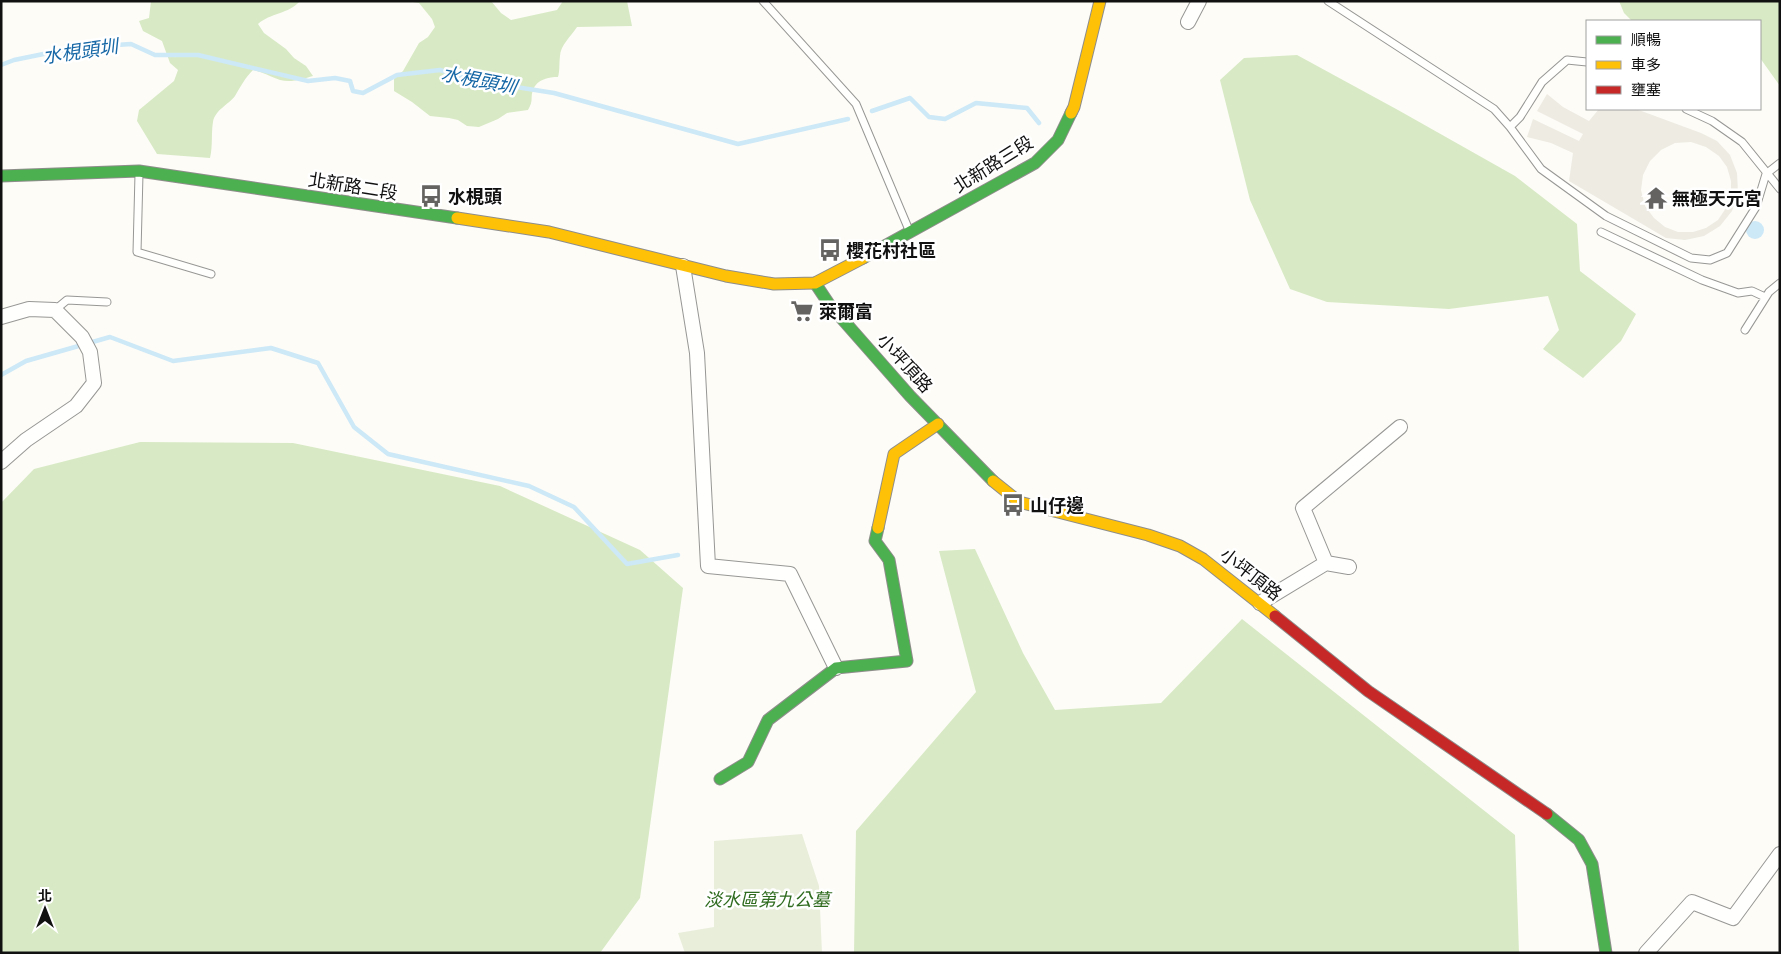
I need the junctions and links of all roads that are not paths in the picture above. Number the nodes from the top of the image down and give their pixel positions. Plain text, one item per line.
1 (763, 1) edge
2 (1100, 1) edge
3 (1199, 1) edge
4 (1328, 1) edge
5 (1188, 22) dead end
6 (1586, 62) edge
7 (1688, 110) edge
8 (1510, 127) junction
9 (1780, 163) edge
10 (139, 171) junction
11 (1766, 174) junction
12 (1, 176) edge
13 (1780, 189) edge
14 (1601, 232) dead end
15 (910, 233) junction
16 (683, 266) junction
17 (211, 274) dead end
18 (815, 283) junction
19 (1780, 283) edge
20 (1765, 297) junction
21 (107, 302) dead end
22 (55, 310) junction
23 (1, 317) edge
24 (1745, 330) dead end
25 (938, 424) junction
26 (1400, 427) dead end
27 (1, 462) edge
28 (1326, 563) junction
29 (1349, 567) dead end
30 (1260, 603) junction
31 (836, 668) junction
32 (720, 779) dead end
33 (1780, 854) edge
34 (1606, 953) edge
35 (1646, 953) edge

1 - 15 lane
2 - 15 street, 北新路三段
3 - 5 street
4 - 8 lane
6 - 8 lane
7 - 11 lane
8 - 11 lane
9 - 11 lane
10 - 12 street, 北新路二段
10 - 16 street, 北新路二段
10 - 17 lane
11 - 13 lane
14 - 20 lane
15 - 18 street, 北新路三段
16 - 18 street, 北新路二段
16 - 31 street
18 - 25 street, 小坪頂路
19 - 20 lane
20 - 24 lane
21 - 22 lane
22 - 23 street
22 - 27 street
25 - 30 street, 小坪頂路
25 - 31 street
26 - 28 street
28 - 29 street
28 - 30 street
30 - 34 street, 小坪頂路
31 - 32 street
33 - 35 street

